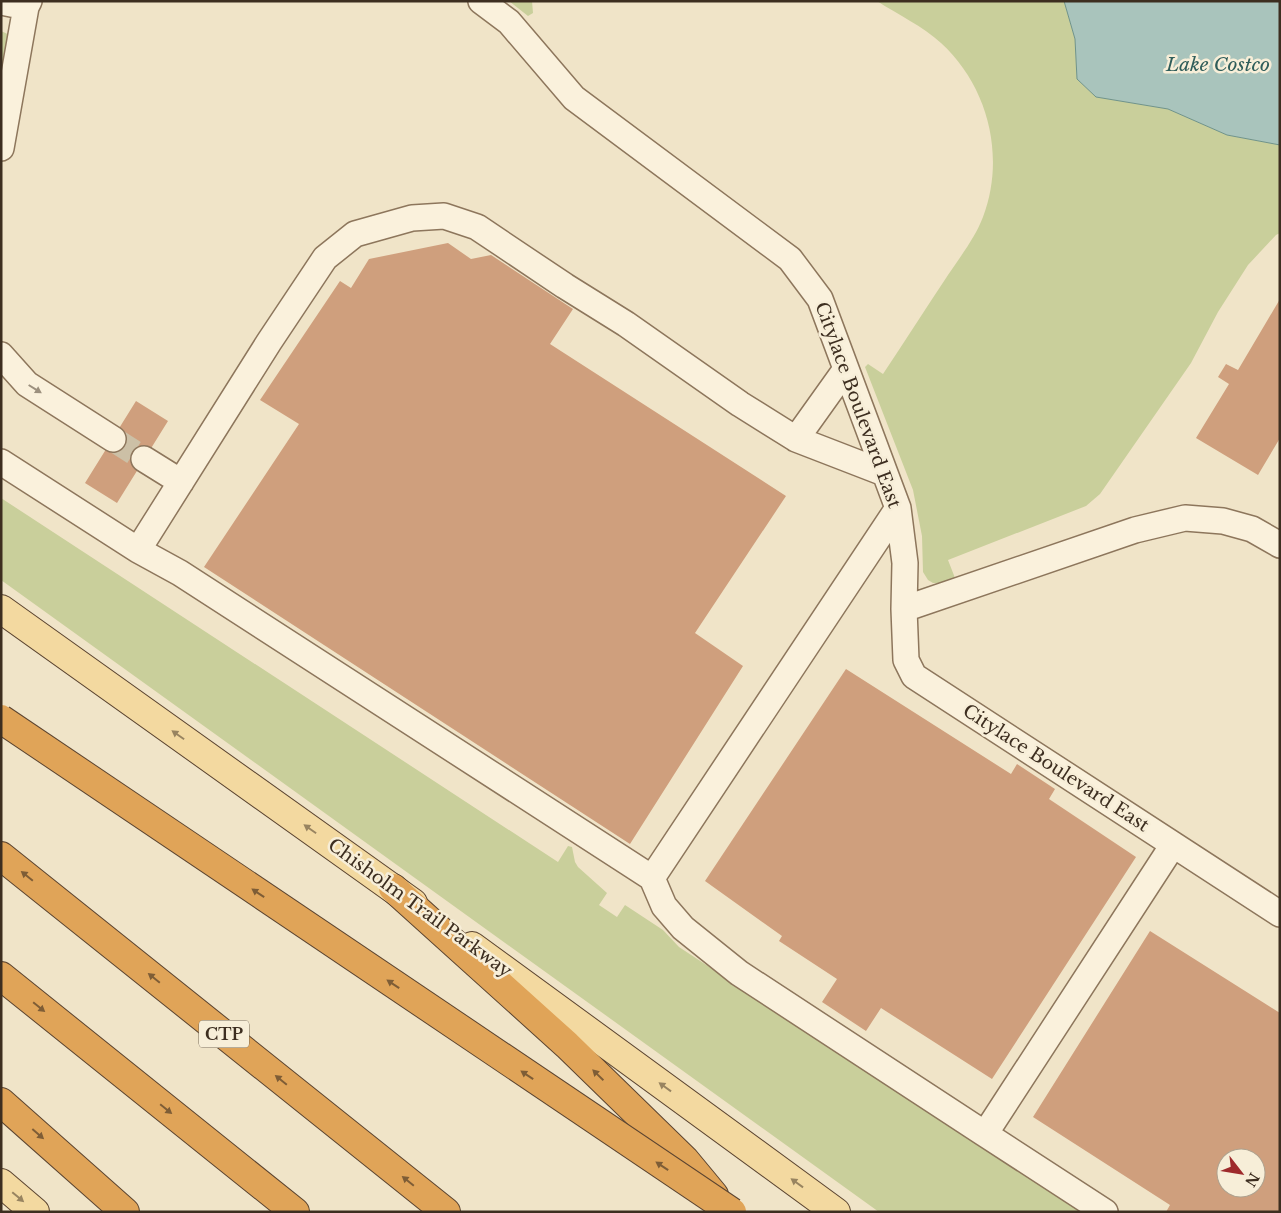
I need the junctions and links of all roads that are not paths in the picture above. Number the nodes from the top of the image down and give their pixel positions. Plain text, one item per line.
1 (482, 1) edge
2 (1, 2) edge
3 (27, 4) edge
4 (1, 148) edge
5 (1, 355) edge
6 (846, 369) junction
7 (113, 439) tunnel mouth
8 (796, 439) junction
9 (144, 459) tunnel mouth
10 (1, 462) edge
11 (884, 473) junction
12 (181, 482) junction
13 (898, 508) junction
14 (1280, 545) edge
15 (138, 550) junction
16 (1, 609) edge
17 (904, 609) junction
18 (1, 626) edge
19 (29, 628) junction
20 (1, 719) edge
21 (1172, 845) junction
22 (1, 856) edge
23 (652, 878) junction
24 (393, 888) junction
25 (1280, 914) edge
26 (1, 976) edge
27 (1, 1102) edge
28 (985, 1134) junction
29 (1, 1183) edge
30 (35, 1212) edge
31 (125, 1212) edge
32 (295, 1212) edge
33 (446, 1212) edge
34 (728, 1212) edge
35 (732, 1212) edge
36 (836, 1212) edge
37 (1105, 1212) edge

1 - 6 lane, Citylace Boulevard East
2 - 3 lane
3 - 4 lane
5 -> 7 lane
6 - 8 lane
6 - 11 lane, Citylace Boulevard East
8 - 11 lane
8 - 12 lane
9 - 12 lane
10 - 15 lane
11 - 13 lane, Citylace Boulevard East
12 - 15 lane
13 - 17 lane, Citylace Boulevard East
13 - 23 lane
14 - 17 lane
15 - 23 lane
16 - 19 main road, Chisholm Trail Parkway
17 - 21 lane, Citylace Boulevard East
18 - 19 main road
24 -> 19 main road, Chisholm Trail Parkway
35 -> 20 highway, bridge
21 - 25 lane, Citylace Boulevard East
21 - 28 lane
33 -> 22 highway, CTP
23 - 28 lane
34 -> 24 highway
36 -> 24 main road, Chisholm Trail Parkway
26 -> 32 highway
27 -> 31 highway
28 - 37 lane
29 -> 30 main road

